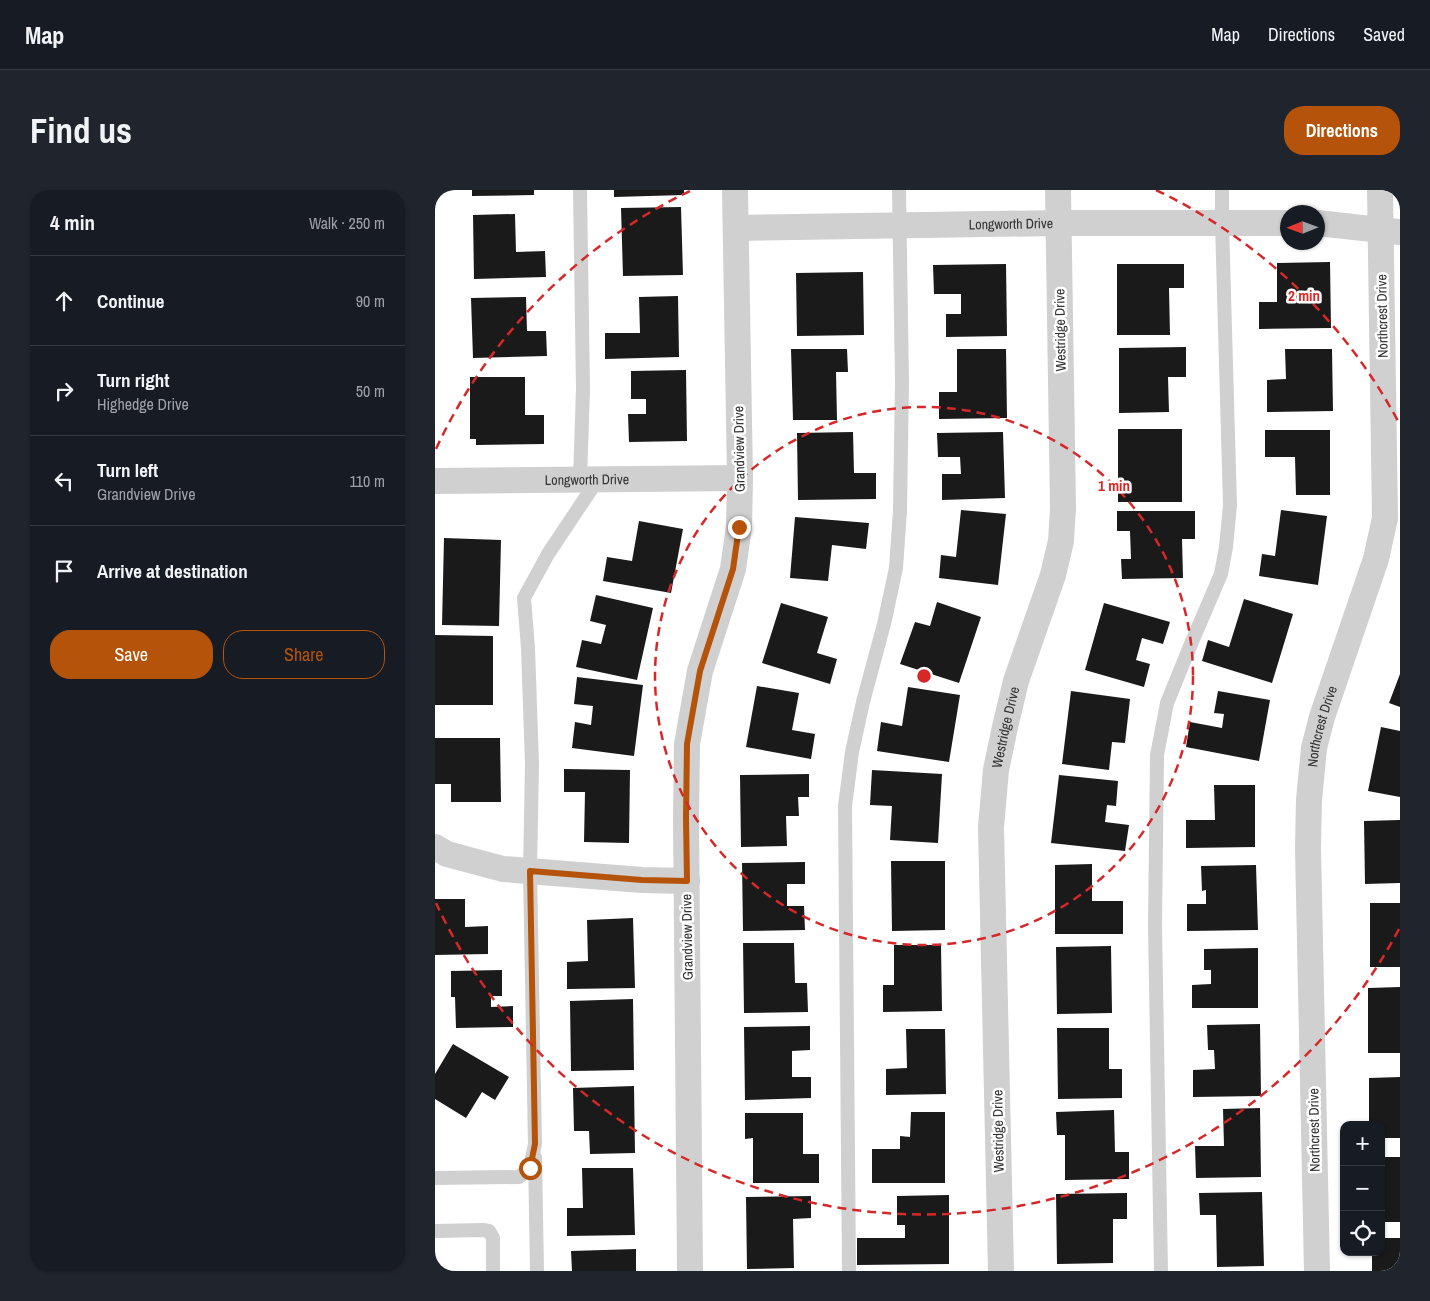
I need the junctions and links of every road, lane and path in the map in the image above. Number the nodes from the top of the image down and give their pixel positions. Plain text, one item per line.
1 (580, 190) edge
2 (735, 190) edge
3 (899, 190) edge
4 (1058, 190) edge
5 (1222, 190) edge
6 (1380, 190) edge
7 (1058, 223) junction
8 (1222, 223) junction
9 (1280, 223) edge
10 (1325, 224) edge
11 (899, 226) junction
12 (735, 228) junction
13 (1390, 231) edge
14 (740, 478) junction
15 (589, 480) junction
16 (435, 481) edge
17 (435, 847) edge
18 (530, 871) junction
19 (687, 881) junction
20 (535, 1144) junction
21 (435, 1178) edge
22 (435, 1231) edge
23 (493, 1271) edge
24 (537, 1271) edge
25 (690, 1271) edge
26 (849, 1271) edge
27 (1001, 1271) edge
28 (1161, 1271) edge
29 (1317, 1271) edge

1 - 15 lane
2 - 12 street, Grandview Drive
3 - 11 lane
4 - 7 street, Westridge Drive
5 - 8 lane
6 - 13 street, Northcrest Drive
7 - 8 street, Longworth Drive
7 - 11 street, Longworth Drive
7 - 27 street, Westridge Drive
8 - 9 street, Longworth Drive
8 - 28 lane
10 - 13 street
11 - 12 street, Longworth Drive
11 - 26 lane
12 - 14 street, Grandview Drive
13 - 29 street, Northcrest Drive
14 - 15 street, Longworth Drive
14 - 19 street, Grandview Drive
15 - 16 street, Longworth Drive
15 - 18 lane
17 - 18 street
18 - 19 street
18 - 20 lane
19 - 25 street, Grandview Drive
20 - 21 lane
20 - 24 lane
22 - 23 lane

